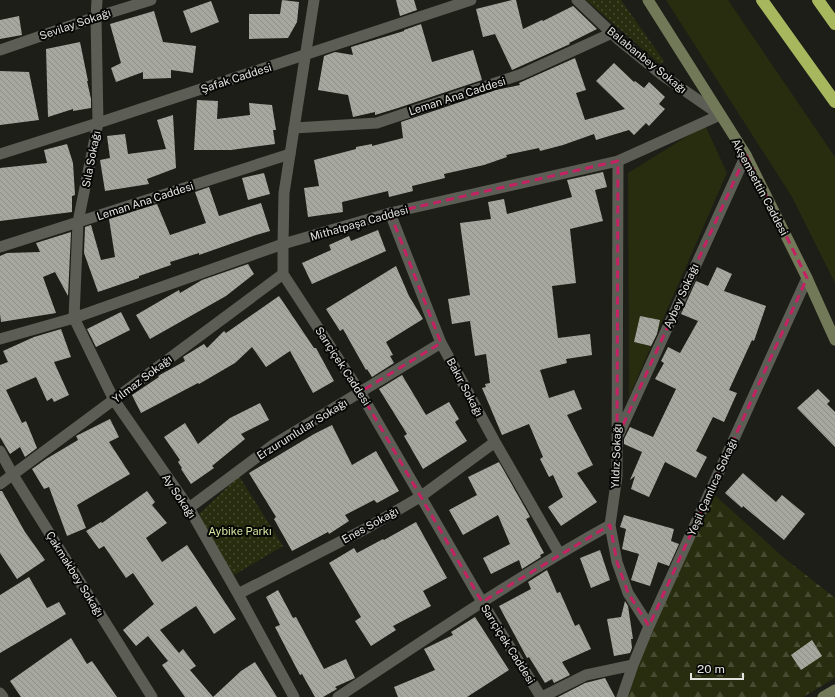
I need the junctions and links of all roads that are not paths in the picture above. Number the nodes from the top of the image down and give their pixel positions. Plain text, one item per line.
1 (97, 0) edge
2 (151, 0) edge
3 (314, 0) edge
4 (471, 0) edge
5 (577, 0) edge
6 (648, 0) edge
7 (762, 0) edge
8 (818, 0) edge
9 (96, 17) junction
10 (835, 24) edge
11 (612, 33) junction
12 (0, 50) edge
13 (306, 54) junction
14 (835, 102) edge
15 (720, 115) junction
16 (98, 123) junction
17 (294, 128) junction
18 (0, 154) edge
19 (290, 154) junction
20 (746, 155) junction
21 (618, 161) junction
22 (390, 213) junction
23 (78, 222) junction
24 (283, 244) junction
25 (0, 247) edge
26 (283, 274) junction
27 (807, 278) junction
28 (74, 318) junction
29 (0, 339) edge
30 (835, 340) edge
31 (441, 343) junction
32 (360, 392) junction
33 (114, 400) junction
34 (617, 438) junction
35 (495, 442) junction
36 (0, 451) edge
37 (13, 475) junction
38 (0, 484) edge
39 (420, 496) junction
40 (189, 508) junction
41 (610, 524) junction
42 (559, 553) junction
43 (238, 594) junction
44 (482, 602) junction
45 (649, 626) junction
46 (633, 665) junction
47 (835, 690) edge
48 (0, 693) edge
49 (3, 697) edge
50 (152, 697) edge
51 (294, 697) edge
52 (338, 697) edge
53 (542, 697) edge
54 (622, 697) edge
55 (823, 697) edge

1 - 9 street, Sıla Sokağı
2 - 9 street, Sevilay Sokağı
3 - 13 street
4 - 13 street, Şafak Caddesi
5 - 11 street, Balabanbey Sokağı
6 - 15 main road, Akşemsettin Caddesi
7 - 14 highway
8 - 10 highway
9 - 12 street, Sevilay Sokağı
9 - 16 street, Sıla Sokağı
11 - 15 street, Balabanbey Sokağı
11 - 17 street, Leman Ana Caddesi
13 - 16 street, Şafak Caddesi
13 - 17 street
15 - 20 main road, Akşemsettin Caddesi
15 - 21 street, Mithatpaşa Caddesi
16 - 18 street, Şafak Caddesi
16 - 23 street, Sıla Sokağı
17 - 19 street
19 - 23 street, Leman Ana Caddesi
19 - 24 street
20 - 27 main road, Akşemsettin Caddesi
20 - 34 street, Aybey Sokağı
21 - 22 street, Mithatpaşa Caddesi
21 - 34 street, Yıldız Sokağı
22 - 24 street, Mithatpaşa Caddesi
22 - 31 street, Bakır Sokağı
23 - 25 street, Leman Ana Caddesi
23 - 28 street, Sıla Sokağı
24 - 26 street
24 - 28 street, Mithatpaşa Caddesi
26 - 32 street, Sarıçiçek Caddesi
26 - 33 street, Yılmaz Sokağı
27 - 30 main road, Akşemsettin Caddesi
27 - 45 street, Yeşil Çamlıca Sokağı
28 - 29 street, Mithatpaşa Caddesi
28 - 33 street, Ay Sokağı
31 - 32 street, Erzurumlular Sokağı
31 - 35 street, Bakır Sokağı
32 - 39 street, Sarıçiçek Caddesi
32 - 40 street, Erzurumlular Sokağı
33 - 37 street, Yılmaz Sokağı
33 - 40 street, Ay Sokağı
34 - 41 street, Yıldız Sokağı
35 - 39 street, Enes Sokağı
35 - 42 street, Bakır Sokağı
36 - 37 street, Çakmakbey Sokağı
37 - 38 street, Yılmaz Sokağı
37 - 50 street, Çakmakbey Sokağı
39 - 43 street, Enes Sokağı
39 - 44 street, Sarıçiçek Caddesi
40 - 43 street, Ay Sokağı
41 - 42 street
41 - 45 street, Yıldız Sokağı
42 - 44 street
43 - 51 street, Ay Sokağı
44 - 52 street
44 - 53 street, Sarıçiçek Caddesi
45 - 46 street, Yeşil Çamlıca Sokağı
46 - 53 street
46 - 54 street, Yeşil Çamlıca Sokağı
47 - 55 main road
48 - 49 street

